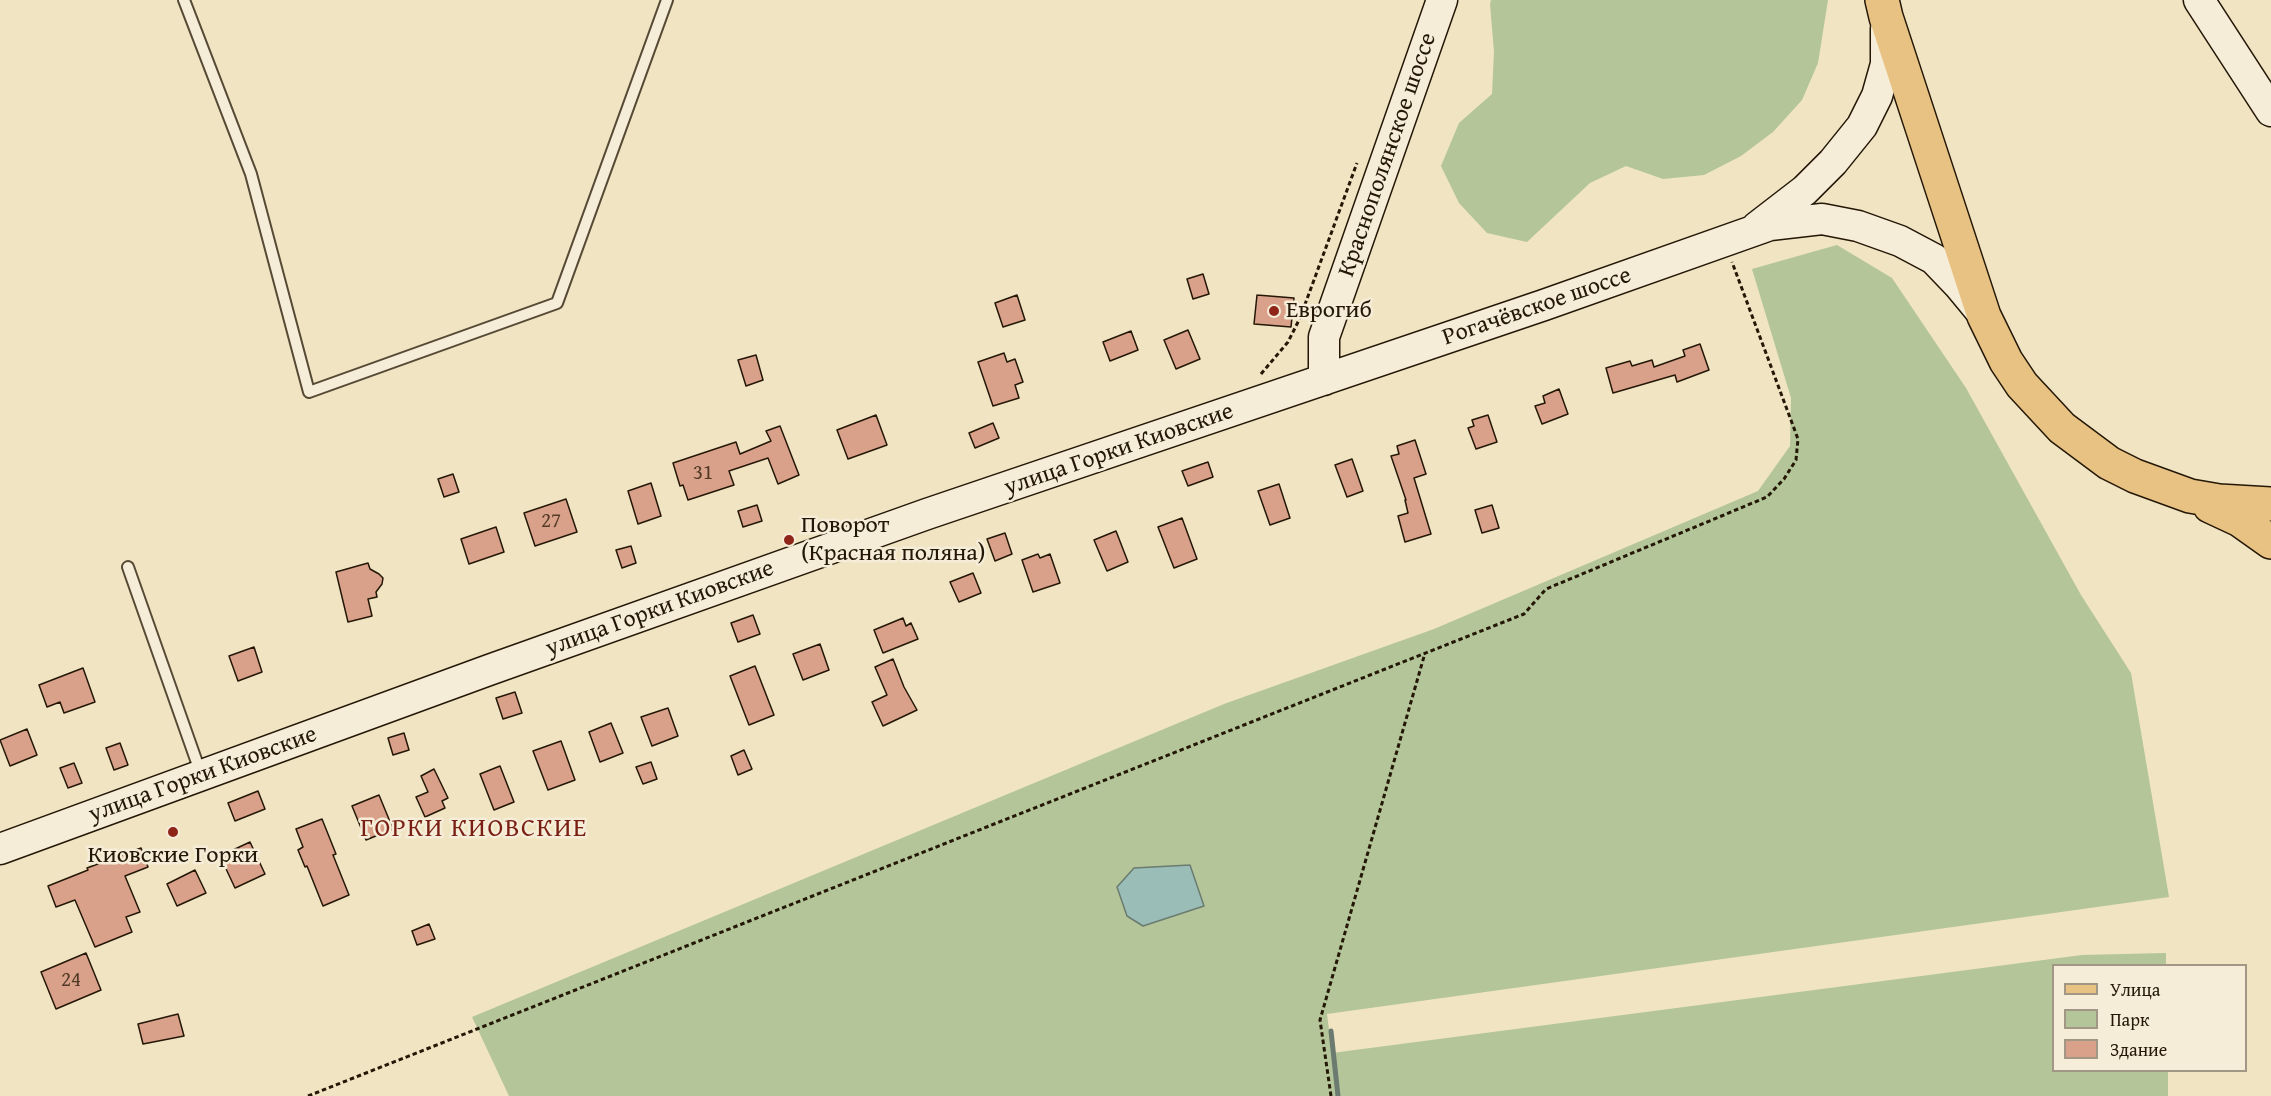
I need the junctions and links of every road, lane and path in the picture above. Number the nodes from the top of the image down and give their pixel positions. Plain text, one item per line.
1 (184, 0) edge
2 (667, 0) edge
3 (1442, 0) edge
4 (2199, 0) edge
5 (1884, 9) edge
6 (2271, 111) edge
7 (1361, 153) dead end
8 (1737, 237) junction
9 (1984, 316) junction
10 (1261, 374) dead end
11 (1324, 380) junction
12 (2190, 496) junction
13 (2271, 504) edge
14 (2271, 542) edge
15 (128, 567) dead end
16 (1425, 653) junction
17 (201, 774) junction
18 (0, 849) edge
19 (308, 1096) edge
20 (1331, 1096) edge

1 - 2 lane
3 - 11 main road, Краснополянское шоссе
4 - 6 main road
5 - 8 main road, Рогачёвское шоссе
5 - 9 main road, Рогачёвское шоссе
7 - 10 path
8 - 9 main road, Рогачёвское шоссе
8 - 11 main road, Рогачёвское шоссе
8 - 16 path
9 - 12 main road, Рогачёвское шоссе
11 - 17 main road, улица Горки Киовские
12 - 13 main road, Рогачёвское шоссе
12 - 14 main road
15 - 17 lane
16 - 19 path
16 - 20 path
17 - 18 main road, улица Горки Киовские

